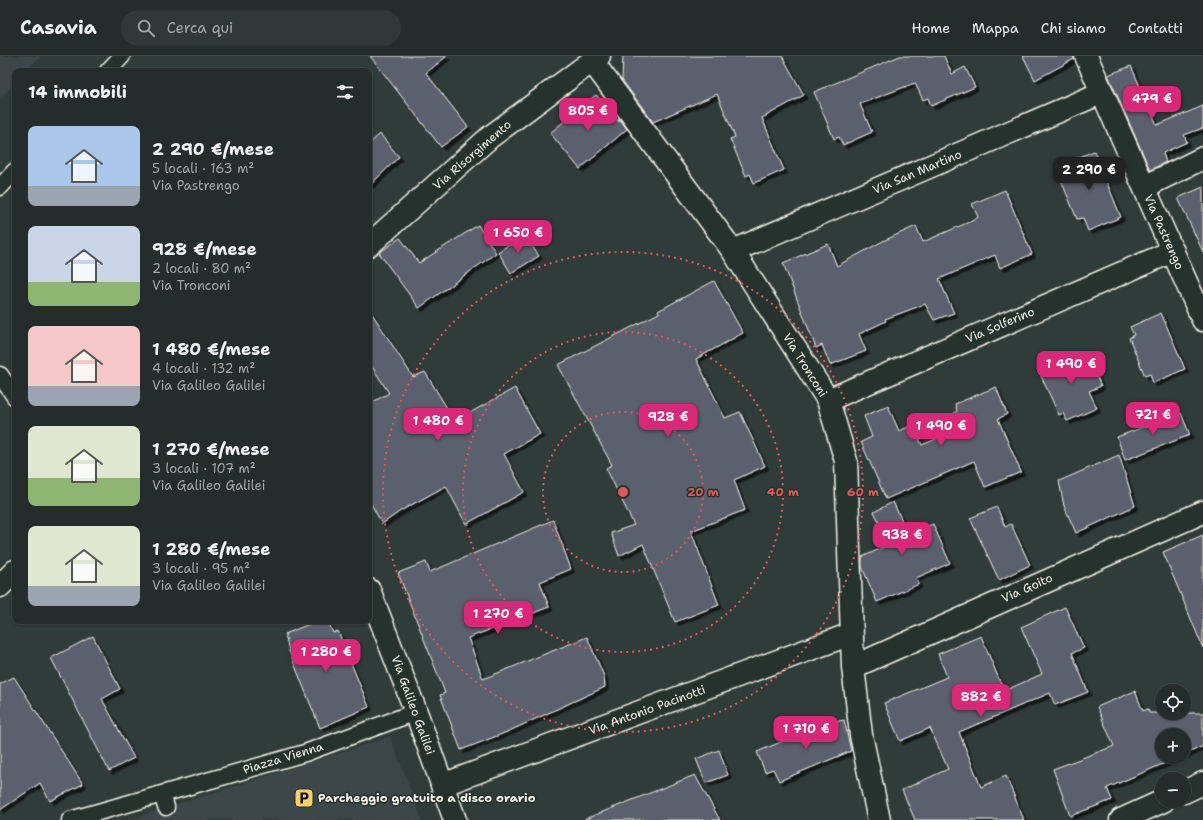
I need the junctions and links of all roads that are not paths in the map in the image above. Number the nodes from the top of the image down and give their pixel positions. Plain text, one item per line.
1 (122, 56) edge
2 (1086, 56) edge
3 (596, 59) edge
4 (111, 68) edge
5 (1101, 93) junction
6 (1203, 158) edge
7 (12, 174) edge
8 (0, 187) edge
9 (1144, 187) junction
10 (372, 242) edge
11 (733, 251) junction
12 (1173, 251) junction
13 (1203, 320) edge
14 (0, 375) edge
15 (12, 393) edge
16 (828, 400) junction
17 (1203, 512) edge
18 (12, 574) edge
19 (0, 586) edge
20 (372, 598) edge
21 (851, 634) junction
22 (853, 667) junction
23 (416, 712) junction
24 (1203, 783) edge
25 (442, 785) junction
26 (1191, 789) edge
27 (1155, 805) edge
28 (70, 820) edge
29 (454, 820) edge
30 (879, 820) edge
31 (1121, 820) edge

1 - 4 lane
2 - 5 street, Via Pastrengo
3 - 10 street, Via Risorgimento
3 - 11 street, Via Tronconi
5 - 9 street, Via Pastrengo
5 - 11 street, Via San Martino
6 - 9 street
7 - 8 lane
9 - 12 street, Via Pastrengo
11 - 16 street, Via Tronconi
12 - 13 street, Via Pastrengo
12 - 16 street, Via Solferino
14 - 15 lane
16 - 21 street, Via Tronconi
17 - 22 street, Via Goito
18 - 19 street
20 - 23 street, Via Galileo Galilei
21 - 22 street, Via Tronconi
21 - 25 street, Via Antonio Pacinotti
22 - 30 street, Via Tronconi
23 - 25 street, Via Galileo Galilei
23 - 28 lane, Piazza Vienna
24 - 26 street
25 - 29 street, Via Galileo Galilei
27 - 31 street

